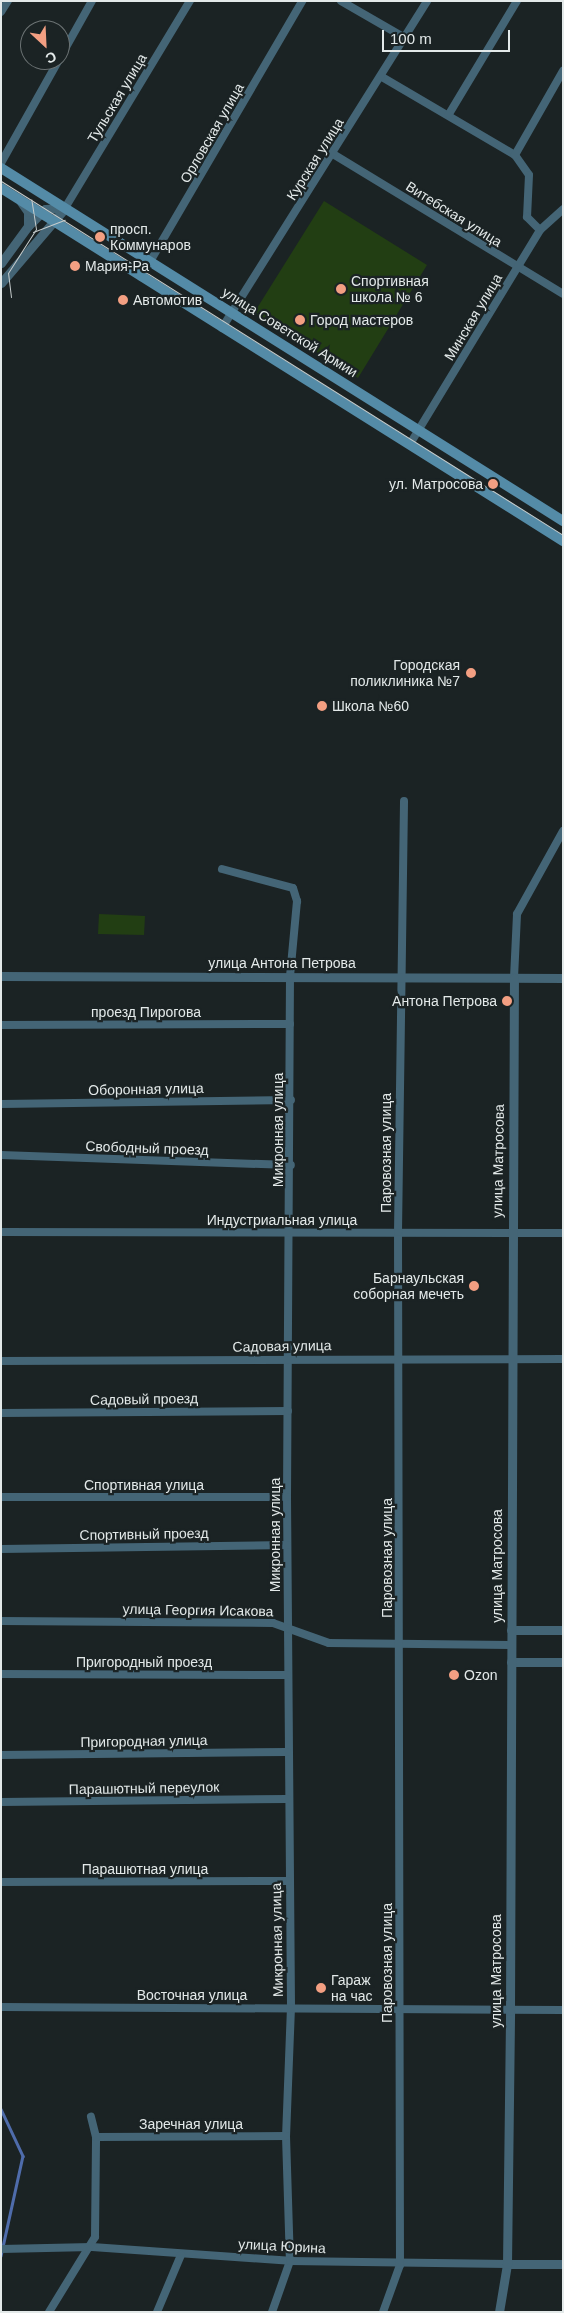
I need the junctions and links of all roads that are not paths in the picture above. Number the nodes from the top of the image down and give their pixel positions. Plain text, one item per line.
1 (8, 1) edge
2 (92, 1) edge
3 (190, 1) edge
4 (302, 1) edge
5 (342, 1) edge
6 (427, 1) edge
7 (517, 1) edge
8 (1, 12) edge
9 (406, 38) junction
10 (563, 71) edge
11 (382, 77) junction
12 (449, 114) junction
13 (333, 154) junction
14 (515, 155) junction
15 (1, 163) edge
16 (1, 168) edge
17 (1, 188) edge
18 (19, 200) junction
19 (65, 208) junction
20 (563, 209) edge
21 (39, 212) junction
22 (56, 223) junction
23 (28, 226) junction
24 (540, 230) junction
25 (151, 262) junction
26 (1, 263) edge
27 (518, 268) junction
28 (141, 276) junction
29 (1, 283) edge
30 (563, 294) edge
31 (232, 313) junction
32 (222, 328) junction
33 (419, 429) junction
34 (410, 444) junction
35 (536, 504) junction
36 (527, 519) junction
37 (563, 521) edge
38 (563, 541) edge
39 (404, 801) dead end
40 (563, 831) edge
41 (222, 869) dead end
42 (1, 976) edge
43 (290, 976) junction
44 (399, 977) junction
45 (514, 978) junction
46 (563, 978) edge
47 (290, 1024) junction
48 (1, 1025) edge
49 (291, 1100) junction
50 (1, 1104) edge
51 (1, 1155) edge
52 (291, 1165) junction
53 (1, 1232) edge
54 (398, 1232) junction
55 (290, 1233) junction
56 (511, 1233) junction
57 (563, 1234) edge
58 (399, 1357) junction
59 (288, 1358) junction
60 (511, 1359) junction
61 (563, 1359) edge
62 (1, 1361) edge
63 (288, 1411) junction
64 (1, 1413) edge
65 (286, 1497) junction
66 (1, 1498) edge
67 (287, 1545) junction
68 (1, 1549) edge
69 (1, 1621) edge
70 (288, 1629) junction
71 (510, 1630) junction
72 (563, 1630) edge
73 (510, 1645) junction
74 (400, 1647) junction
75 (511, 1662) junction
76 (563, 1662) edge
77 (1, 1674) edge
78 (288, 1675) junction
79 (287, 1752) junction
80 (1, 1755) edge
81 (287, 1799) junction
82 (1, 1802) edge
83 (288, 1880) junction
84 (1, 1882) edge
85 (1, 2007) edge
86 (291, 2007) junction
87 (563, 2010) edge
88 (400, 2011) junction
89 (510, 2011) junction
90 (91, 2117) dead end
91 (286, 2136) junction
92 (96, 2137) junction
93 (92, 2247) junction
94 (1, 2249) edge
95 (181, 2255) junction
96 (290, 2261) junction
97 (507, 2264) junction
98 (563, 2264) edge
99 (400, 2265) junction
100 (49, 2312) edge
101 (157, 2312) edge
102 (272, 2312) edge
103 (383, 2312) edge
104 (499, 2312) edge

1 - 8 street
2 - 15 street
3 - 19 street, Тульская улица
4 - 25 street, Орловская улица
5 - 9 street
6 - 9 street, Курская улица
7 - 12 street
9 - 11 street, Курская улица
10 - 14 street
11 - 12 street
11 - 13 street, Курская улица
12 - 14 street
13 - 27 street, Витебская улица
13 - 31 street, Курская улица
14 - 24 street
16 - 19 main road, улица Советской Армии
17 - 18 main road
18 - 21 main road
18 - 23 street
19 - 21 street
19 - 22 street
19 - 25 main road, улица Советской Армии
20 - 24 street, Минская улица
21 - 22 main road
21 - 23 street
22 - 28 main road
22 - 29 street
23 - 26 street
24 - 27 street, Минская улица
25 - 28 street, Орловская улица
25 - 31 main road, улица Советской Армии
27 - 30 street, Витебская улица
27 - 33 street, Минская улица
28 - 32 main road
31 - 32 street, Курская улица
31 - 33 main road, улица Советской Армии
32 - 34 main road
33 - 34 street, Минская улица
33 - 35 main road, улица Советской Армии
34 - 36 main road
35 - 36 street
35 - 37 main road, улица Советской Армии
36 - 38 main road
39 - 44 street, Паровозная улица
40 - 45 street, улица Матросова
41 - 43 street, Микронная улица
42 - 43 street, улица Антона Петрова
43 - 44 street, улица Антона Петрова
43 - 47 street, Микронная улица
44 - 45 street, улица Антона Петрова
44 - 54 street, Паровозная улица
45 - 46 street, улица Антона Петрова
45 - 56 street, улица Матросова
47 - 48 street, проезд Пирогова
47 - 49 street, Микронная улица
49 - 50 street, Оборонная улица
49 - 52 street, Микронная улица
51 - 52 street, Свободный проезд
52 - 55 street, Микронная улица
53 - 55 street, Индустриальная улица
54 - 55 street, Индустриальная улица
54 - 56 street, Индустриальная улица
54 - 58 street, Паровозная улица
55 - 59 street, Микронная улица
56 - 57 street, Индустриальная улица
56 - 60 street, улица Матросова
58 - 59 street, Садовая улица
58 - 60 street, Садовая улица
58 - 74 street, Паровозная улица
59 - 62 street, Садовая улица
59 - 63 street, Микронная улица
60 - 61 street, Садовая улица
60 - 71 street, улица Матросова
63 - 64 street, Садовый проезд
63 - 65 street, Микронная улица
65 - 66 street, Спортивная улица
65 - 67 street, Микронная улица
67 - 68 street, Спортивный проезд
67 - 70 street, Микронная улица
69 - 70 street, улица Георгия Исакова
70 - 74 street, улица Георгия Исакова
70 - 78 street, Микронная улица
71 - 72 street
71 - 73 street, улица Матросова
73 - 74 street, улица Георгия Исакова
73 - 75 street, улица Матросова
74 - 88 street, Паровозная улица
75 - 76 street
75 - 89 street, улица Матросова
77 - 78 street, Пригородный проезд
78 - 79 street, Микронная улица
79 - 80 street, Пригородная улица
79 - 81 street, Микронная улица
81 - 82 street, Парашютный переулок
81 - 83 street, Микронная улица
83 - 84 street, Парашютная улица
83 - 86 street, Микронная улица
85 - 86 street, Восточная улица
86 - 88 street, Восточная улица
86 - 91 street, Микронная улица
87 - 89 street, Восточная улица
88 - 89 street, Восточная улица
88 - 99 street, Паровозная улица
89 - 97 street, улица Матросова
90 - 92 street
91 - 92 street, Заречная улица
91 - 96 street, Микронная улица
92 - 93 street
93 - 94 street, улица Юрина
93 - 95 street, улица Юрина
93 - 100 street
95 - 96 street, улица Юрина
95 - 101 street
96 - 99 street, улица Юрина
96 - 102 street, Микронная улица
97 - 98 street, улица Юрина
97 - 99 street, улица Юрина
97 - 104 street, улица Матросова
99 - 103 street, Паровозная улица

